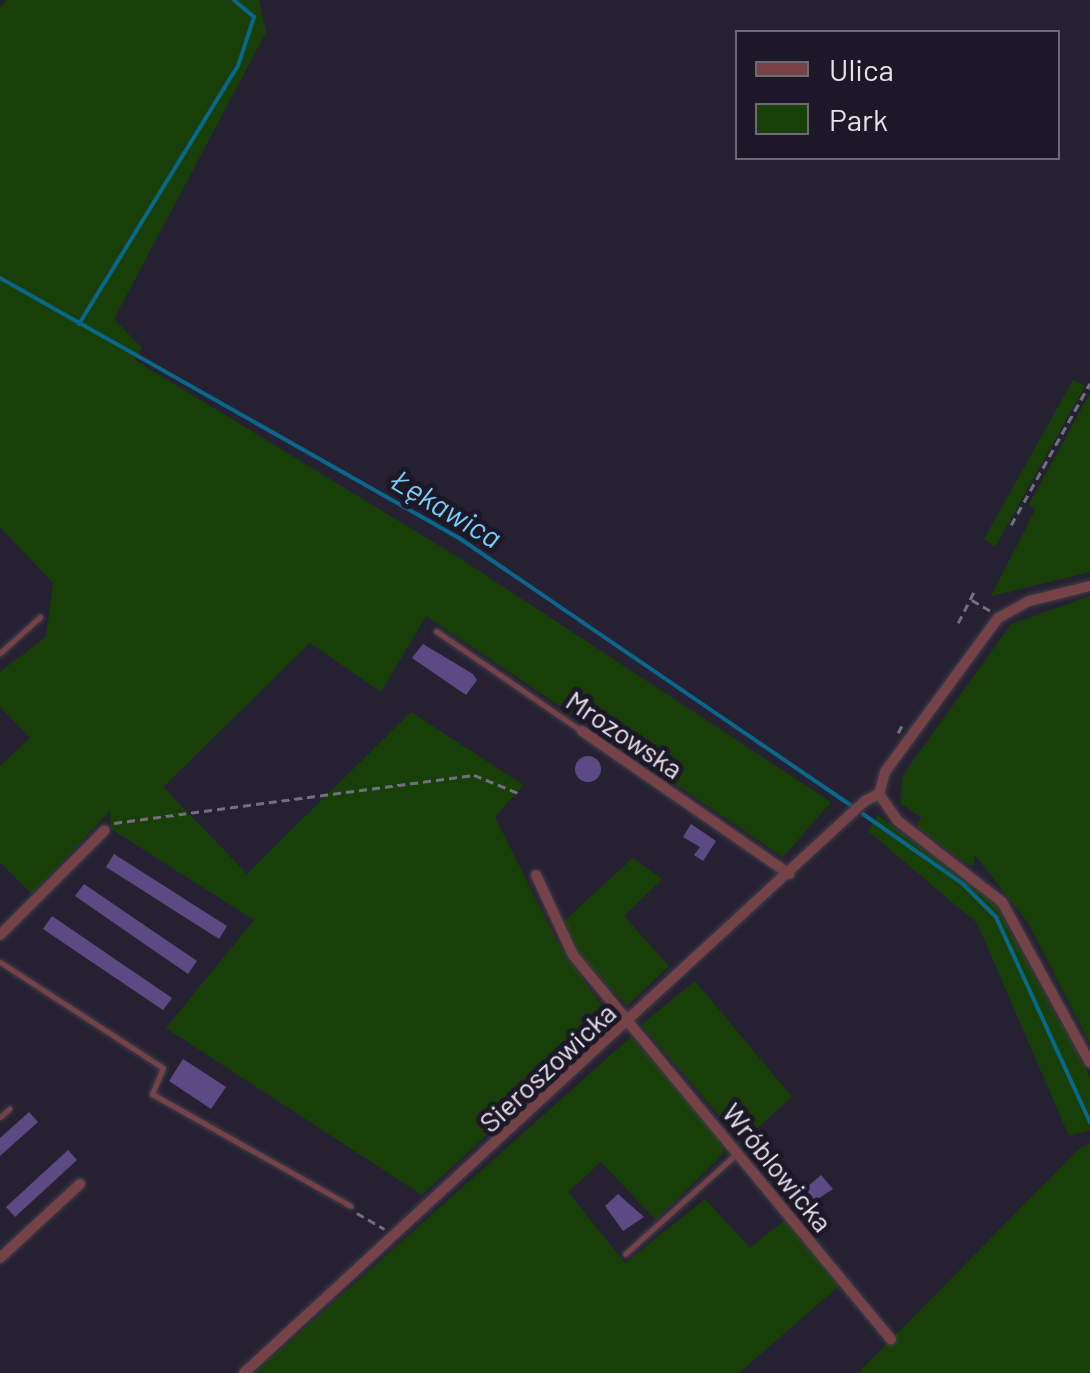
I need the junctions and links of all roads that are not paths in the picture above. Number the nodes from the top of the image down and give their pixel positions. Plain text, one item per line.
1 (1090, 586) edge
2 (40, 617) dead end
3 (436, 632) dead end
4 (0, 653) edge
5 (582, 731) joint
6 (880, 794) junction
7 (106, 830) dead end
8 (789, 874) junction
9 (536, 876) dead end
10 (0, 935) edge
11 (0, 962) edge
12 (630, 1021) junction
13 (1090, 1062) edge
14 (10, 1108) dead end
15 (0, 1118) edge
16 (738, 1153) junction
17 (80, 1184) dead end
18 (351, 1206) road end
19 (626, 1254) dead end
20 (0, 1258) edge
21 (891, 1340) dead end
22 (244, 1373) edge

1 - 6 street
2 - 4 lane
3 - 5 lane, Mrozowska
5 - 8 street, Mrozowska
6 - 8 street, Sieroszowicka
6 - 13 street
7 - 10 street
8 - 12 street, Sieroszowicka
9 - 12 street, Wróblowicka
11 - 18 lane
12 - 16 street, Wróblowicka
12 - 22 street, Sieroszowicka
14 - 15 lane
16 - 19 lane
16 - 21 street, Wróblowicka
17 - 20 street

